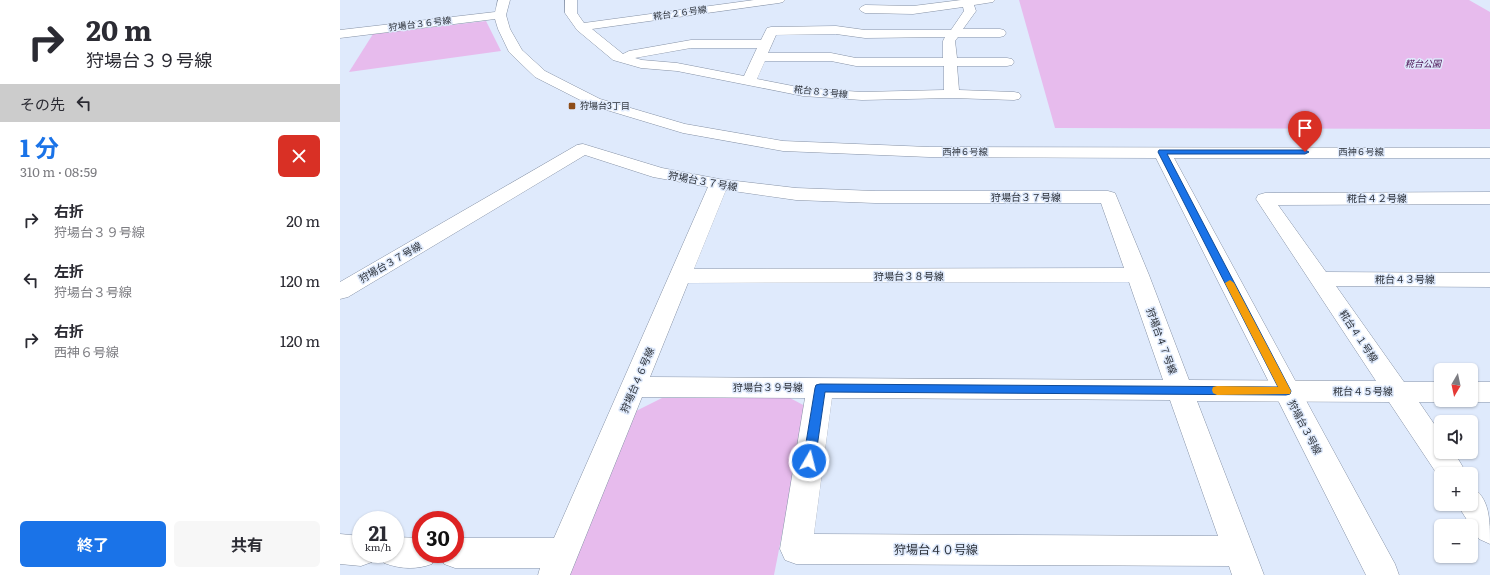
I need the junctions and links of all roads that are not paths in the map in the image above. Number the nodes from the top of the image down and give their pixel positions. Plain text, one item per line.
1 (773, 0) edge
2 (990, 0) edge
3 (574, 1) edge
4 (968, 1) edge
5 (502, 7) edge
6 (865, 9) dead end
7 (580, 27) junction
8 (340, 34) edge
9 (955, 34) junction
10 (1000, 34) dead end
11 (762, 50) junction
12 (618, 57) junction
13 (951, 62) junction
14 (1007, 62) dead end
15 (749, 81) junction
16 (952, 94) junction
17 (1014, 96) dead end
18 (1162, 152) junction
19 (1490, 153) edge
20 (719, 184) junction
21 (1108, 197) joint
22 (1490, 198) edge
23 (1264, 199) joint
24 (1138, 275) junction
25 (680, 276) junction
26 (1320, 279) junction
27 (1490, 280) edge
28 (340, 292) edge
29 (634, 386) junction
30 (820, 388) junction
31 (1180, 390) junction
32 (1286, 391) junction
33 (1397, 392) junction
34 (1434, 392) edge
35 (1478, 392) edge
36 (1490, 392) edge
37 (1448, 467) edge
38 (1478, 511) edge
39 (1490, 529) edge
40 (340, 549) edge
41 (352, 550) edge
42 (464, 554) edge
43 (1244, 563) edge
44 (559, 564) edge
45 (1383, 575) edge

1 - 7 street, 糀台２６号線
2 - 4 street
3 - 7 street
4 - 6 street
4 - 9 street
5 - 8 street, 狩場台３６号線
5 - 18 street, 西神６号線
7 - 12 street, 糀台８３号線
9 - 10 street
9 - 11 street
9 - 13 street
11 - 12 street
11 - 13 street
11 - 15 street
12 - 15 street, 糀台８３号線
13 - 14 street
13 - 16 street
15 - 16 street, 糀台８３号線
16 - 17 street, 糀台８３号線
18 - 19 street, 西神６号線
18 - 32 street, 狩場台３号線
20 - 21 street, 狩場台３７号線
20 - 25 street, 狩場台４６号線
20 - 28 street, 狩場台３７号線
21 - 24 street, 狩場台４７号線
22 - 23 street, 糀台４２号線
23 - 26 street, 糀台４１号線
24 - 25 street, 狩場台３８号線
24 - 31 street, 狩場台４７号線
25 - 29 street, 狩場台４６号線
26 - 27 street, 糀台４３号線
26 - 33 street, 糀台４１号線
29 - 30 street, 狩場台３９号線
29 - 44 street, 狩場台４６号線
30 - 31 street, 狩場台３９号線
30 - 43 street, 狩場台４０号線
31 - 32 street, 狩場台３９号線
31 - 43 street, 狩場台４７号線
32 - 33 street, 糀台４５号線
32 - 45 street, 狩場台３号線
33 - 34 street, 糀台４５号線
33 - 37 street, 糀台４１号線
35 - 36 street
38 - 39 street
40 - 41 street
42 - 44 street

